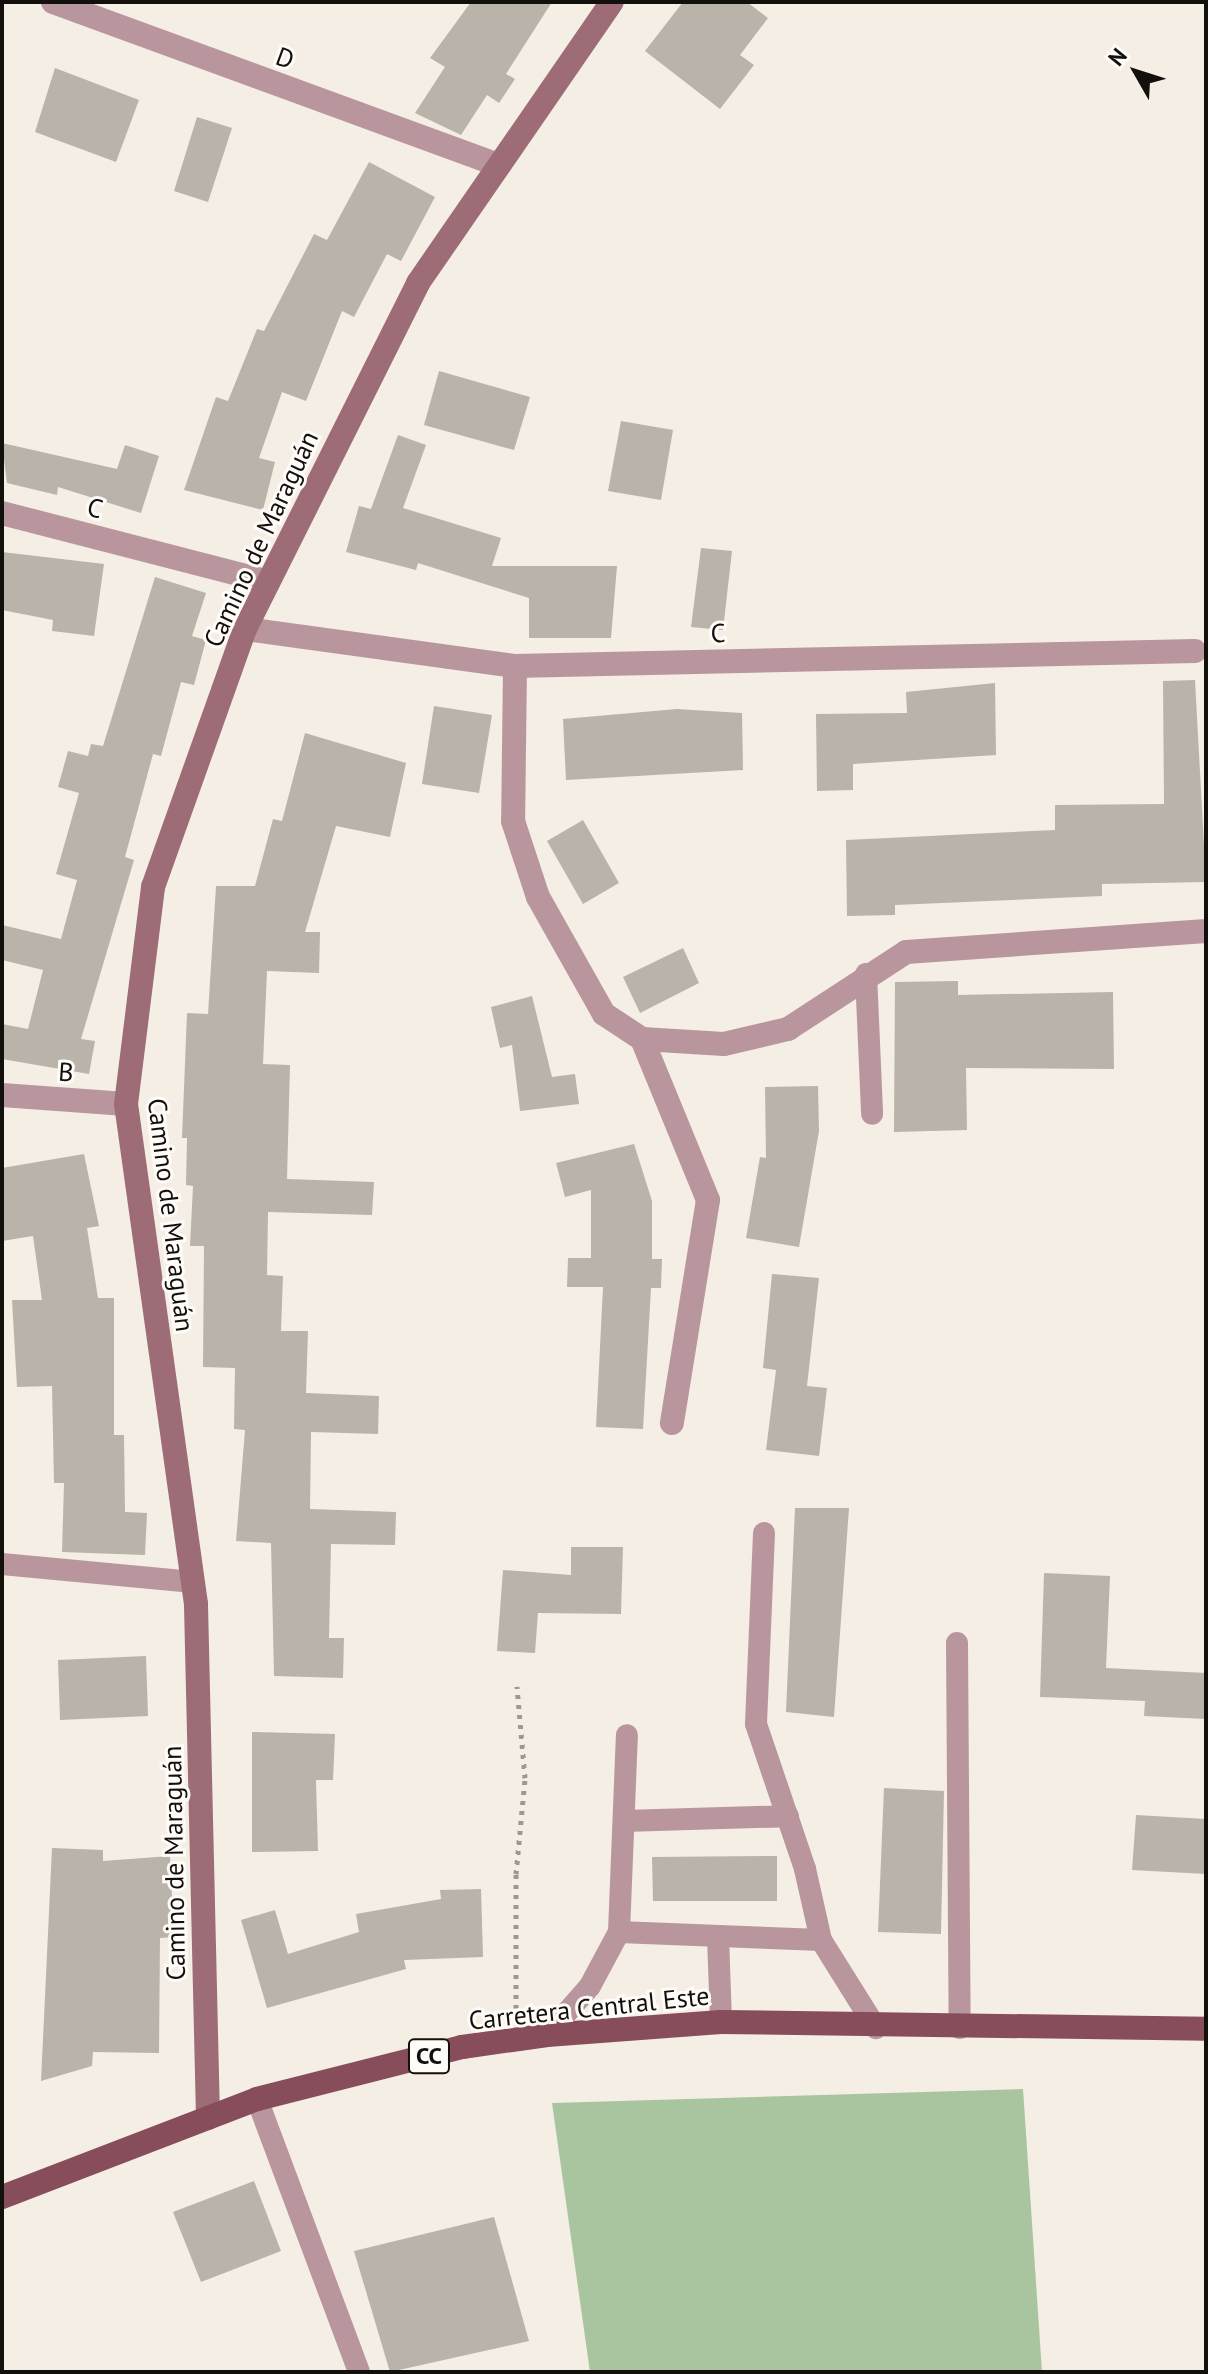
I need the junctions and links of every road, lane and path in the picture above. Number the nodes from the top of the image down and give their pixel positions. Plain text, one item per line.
1 (53, 2) edge
2 (612, 2) edge
3 (499, 165) junction
4 (2, 513) edge
5 (268, 582) junction
6 (245, 629) junction
7 (1195, 651) dead end
8 (515, 666) junction
9 (1206, 931) edge
10 (866, 974) junction
11 (642, 1039) junction
12 (2, 1095) edge
13 (126, 1104) junction
14 (872, 1114) dead end
15 (672, 1423) dead end
16 (764, 1533) dead end
17 (2, 1564) edge
18 (193, 1582) junction
19 (957, 1643) dead end
20 (517, 1686) dead end
21 (627, 1735) dead end
22 (788, 1816) junction
23 (624, 1821) junction
24 (619, 1932) junction
25 (718, 1936) junction
26 (821, 1940) junction
27 (721, 2022) junction
28 (876, 2028) junction
29 (960, 2028) junction
30 (1206, 2029) edge
31 (547, 2035) junction
32 (519, 2040) junction
33 (257, 2099) junction
34 (208, 2118) junction
35 (2, 2197) edge
36 (359, 2372) edge

1 - 3 street, D
2 - 3 street, Camino de Maraguán
3 - 5 street, Camino de Maraguán
4 - 5 street, C
5 - 6 street, Camino de Maraguán
6 - 8 street, C
6 - 13 street, Camino de Maraguán
7 - 8 street, C
8 - 11 street
9 - 10 street
10 - 11 street
10 - 14 lane
11 - 15 street
12 - 13 street, B
13 - 18 street, Camino de Maraguán
16 - 22 lane
17 - 18 lane
18 - 34 street, Camino de Maraguán
19 - 29 lane
20 - 32 path
21 - 23 lane
22 - 23 lane
22 - 26 lane
23 - 24 lane
24 - 25 lane
24 - 31 lane
25 - 26 lane
25 - 27 lane
26 - 28 lane
27 - 28 main road, Carretera Central Este / CC
27 - 31 main road, Carretera Central Este / CC
28 - 29 main road, Carretera Central Este / CC
29 - 30 main road, Carretera Central Este / CC
31 - 32 main road, Carretera Central Este / CC
32 - 33 main road, Carretera Central Este / CC
33 - 34 main road, Carretera Central Este / CC
33 - 36 lane
34 - 35 main road, Carretera Central Este / CC

